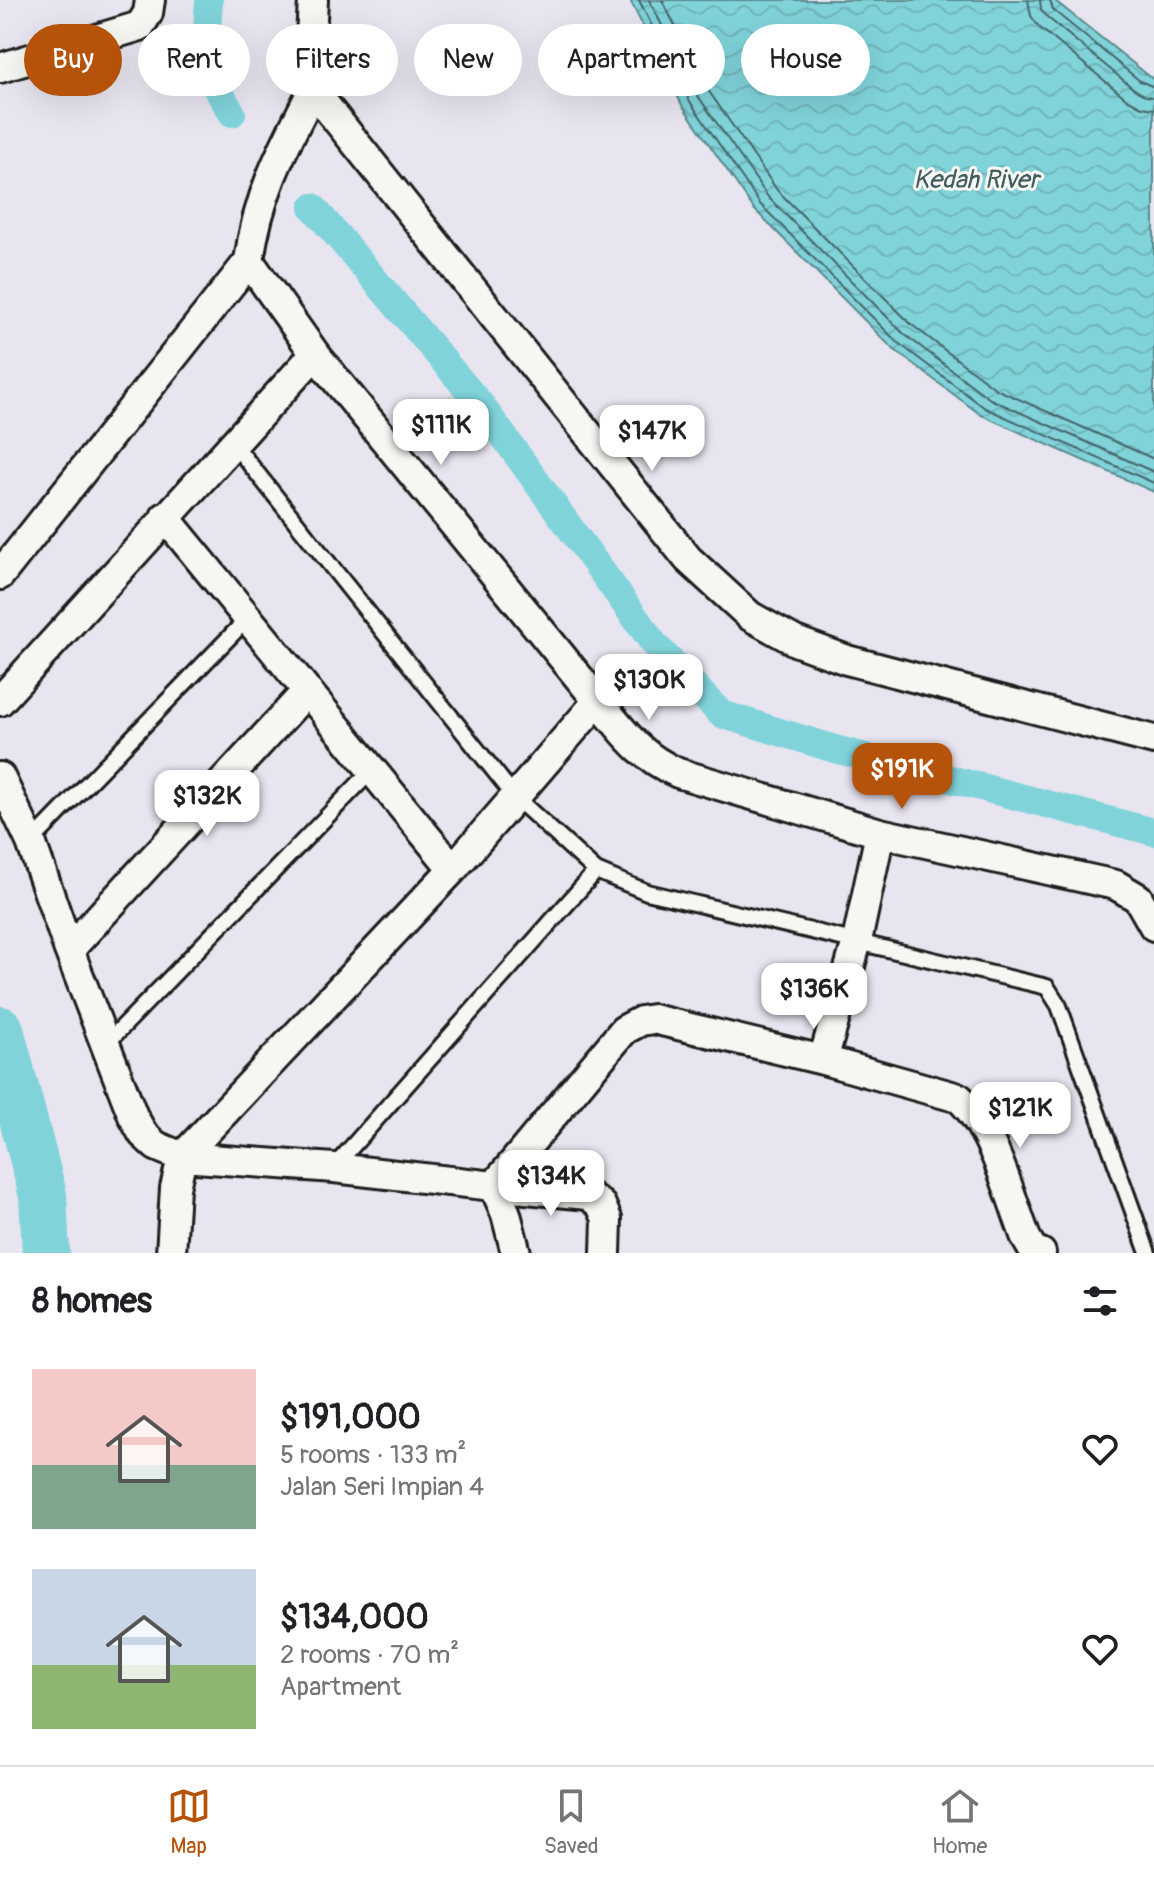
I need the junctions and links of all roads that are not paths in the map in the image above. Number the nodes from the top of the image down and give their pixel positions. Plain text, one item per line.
1 (150, 0) edge
2 (313, 0) edge
3 (312, 24) edge
4 (0, 68) edge
5 (310, 96) edge
6 (318, 96) edge
7 (249, 261) junction
8 (315, 354) junction
9 (233, 443) junction
10 (165, 517) junction
11 (0, 575) edge
12 (248, 618) junction
13 (307, 691) junction
14 (0, 701) edge
15 (598, 701) junction
16 (1154, 740) edge
17 (372, 770) junction
18 (0, 777) edge
19 (515, 797) junction
20 (880, 833) junction
21 (31, 842) junction
22 (453, 869) junction
23 (596, 871) junction
24 (1154, 926) edge
25 (857, 941) junction
26 (69, 950) junction
27 (106, 1044) junction
28 (823, 1060) junction
29 (182, 1157) junction
30 (334, 1168) junction
31 (494, 1186) junction
32 (171, 1253) edge
33 (516, 1253) edge
34 (606, 1253) edge
35 (1041, 1253) edge
36 (1148, 1253) edge

1 - 4 street
2 - 3 street
5 - 7 street
6 - 16 street
7 - 8 street
7 - 11 street
8 - 9 street
8 - 15 street
9 - 10 street
9 - 19 lane
10 - 12 street
10 - 14 street
12 - 13 street
12 - 21 lane
13 - 17 street
13 - 26 street
15 - 19 street
15 - 20 street
17 - 22 street
17 - 27 lane
18 - 21 street
19 - 22 street
19 - 23 lane
20 - 24 street
20 - 25 street
21 - 26 street
22 - 29 street
23 - 25 lane
23 - 30 lane
25 - 28 street
25 - 36 lane
26 - 27 street
27 - 29 street
28 - 31 street
28 - 35 street
29 - 30 street
29 - 32 street
30 - 31 street
31 - 33 street
31 - 34 street

